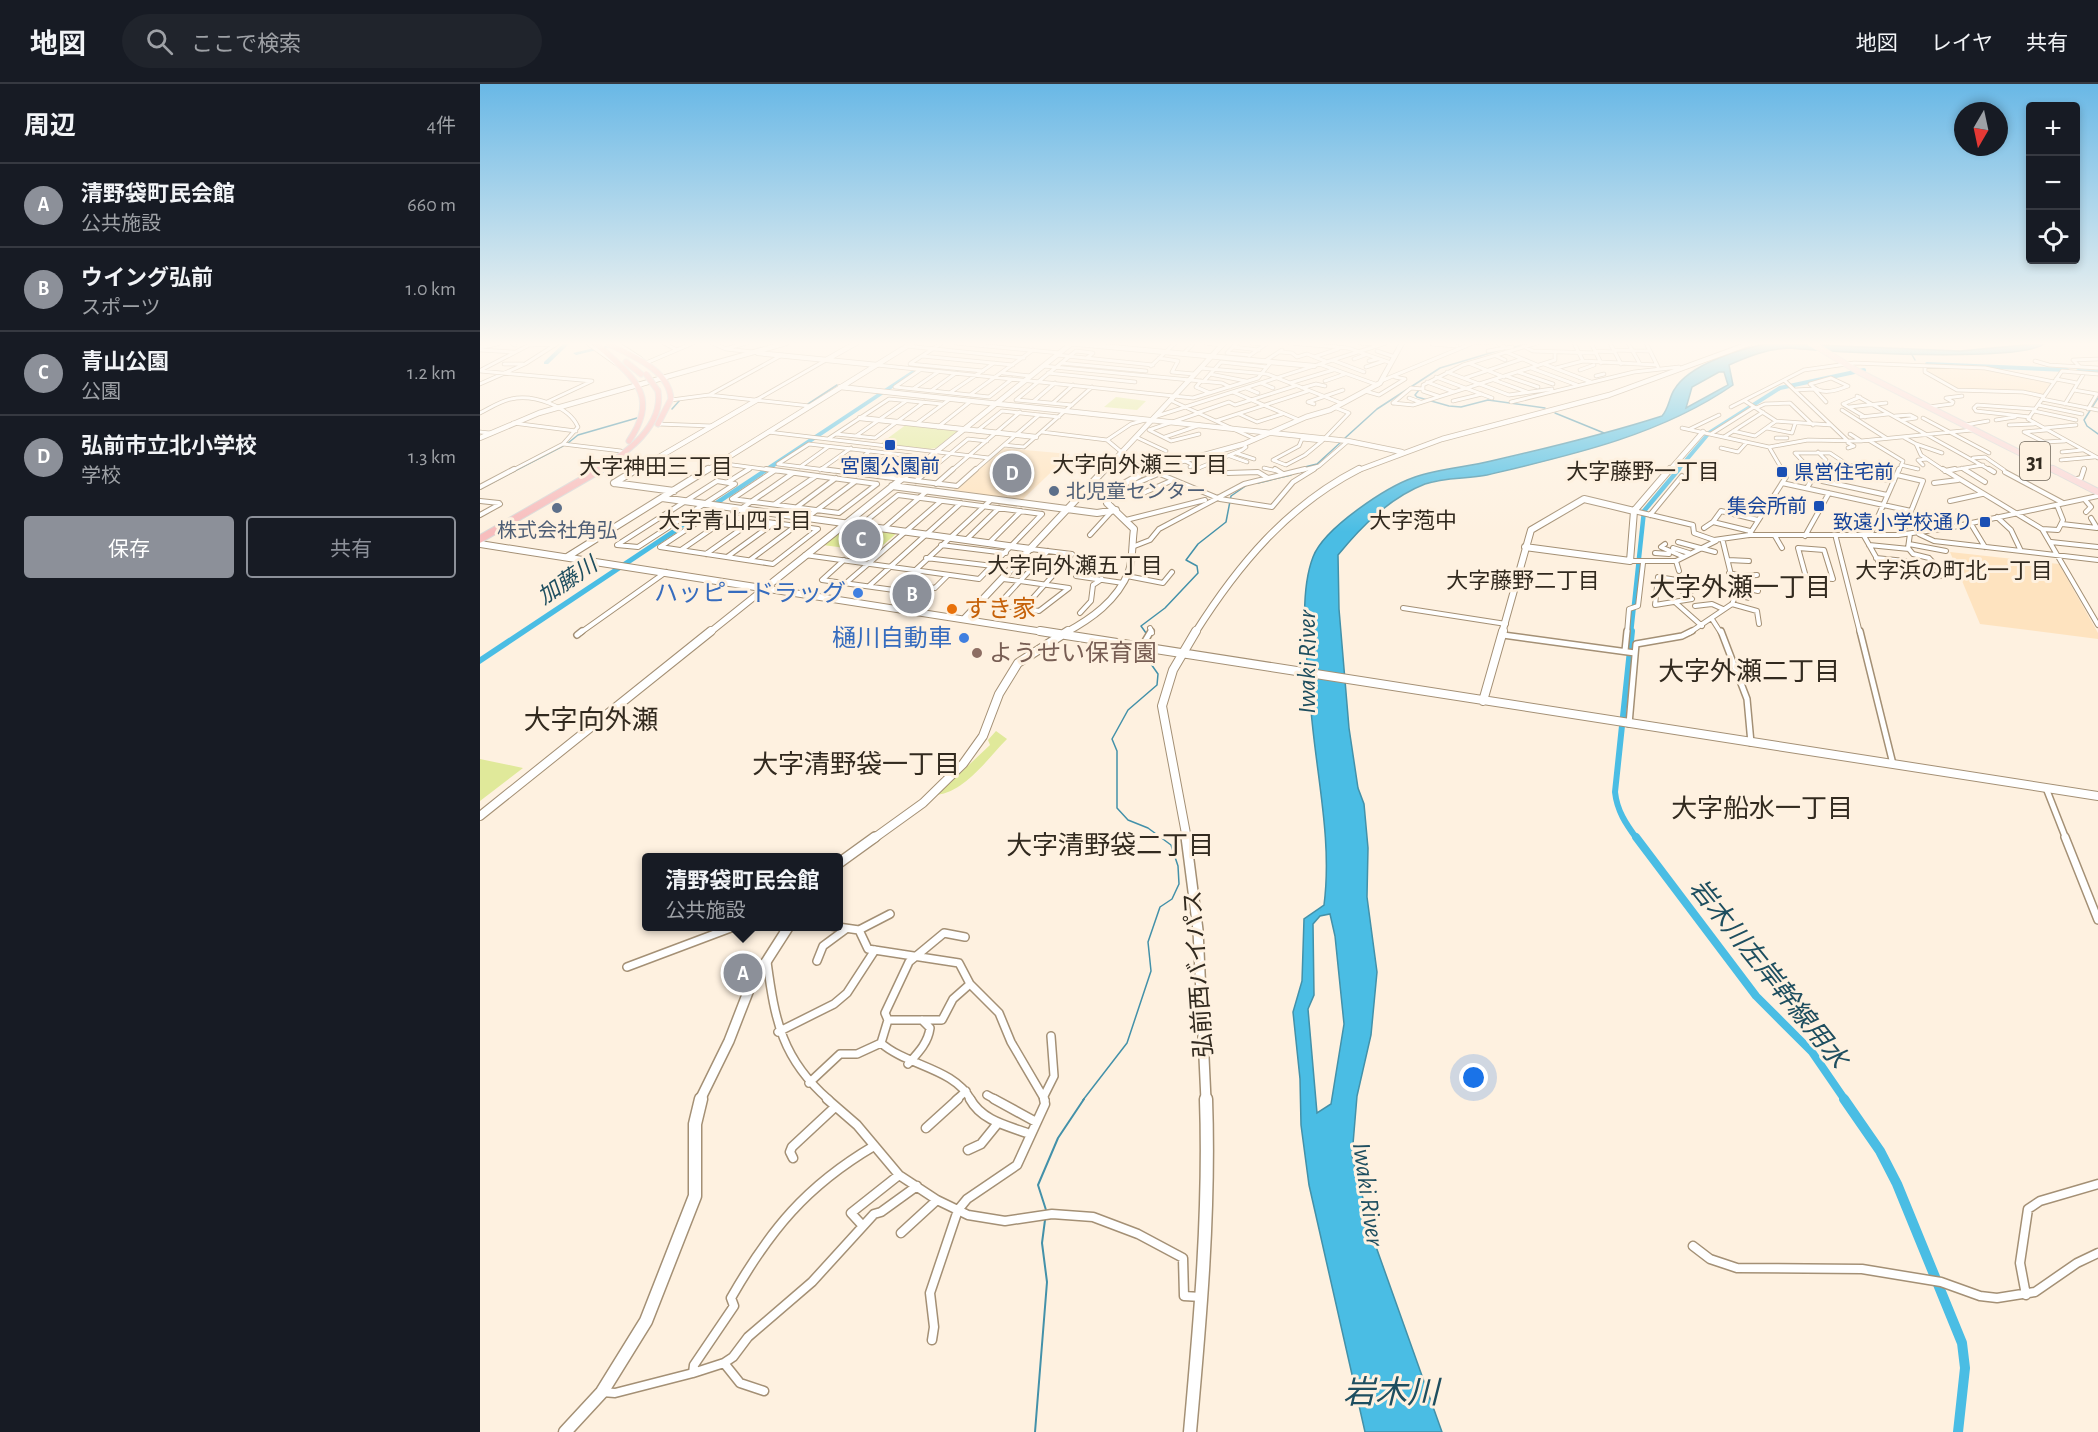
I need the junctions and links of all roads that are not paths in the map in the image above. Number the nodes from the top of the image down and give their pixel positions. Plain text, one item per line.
1 (496, 406) edge
2 (553, 406) edge
3 (563, 406) edge
4 (644, 406) edge
5 (654, 406) edge
6 (668, 406) edge
7 (746, 406) edge
8 (810, 406) edge
9 (878, 406) edge
10 (898, 406) edge
11 (919, 406) edge
12 (940, 406) edge
13 (965, 406) edge
14 (994, 406) edge
15 (1015, 406) edge
16 (1071, 406) edge
17 (1164, 406) edge
18 (1188, 406) edge
19 (1218, 406) edge
20 (1264, 406) joint
21 (1570, 406) edge
22 (1735, 406) edge
23 (1754, 406) joint
24 (1793, 406) edge
25 (1812, 406) edge
26 (1856, 406) edge
27 (1876, 406) edge
28 (1937, 406) edge
29 (2075, 406) edge
30 (2091, 406) edge
31 (1185, 407) junction
32 (1334, 407) joint
33 (1847, 407) joint
34 (1928, 407) joint
35 (556, 408) junction
36 (1731, 408) dead end
37 (2036, 408) junction
38 (2090, 409) junction
39 (1842, 410) dead end
40 (2098, 410) edge
41 (1065, 411) junction
42 (1020, 412) junction
43 (1763, 412) junction
44 (480, 413) edge
45 (1198, 413) junction
46 (1039, 414) junction
47 (1239, 414) junction
48 (1283, 414) junction
49 (2082, 414) dead end
50 (1719, 415) dead end
51 (1892, 415) junction
52 (2014, 415) junction
53 (1059, 417) junction
54 (1865, 417) junction
55 (2030, 417) junction
56 (860, 418) junction
57 (1855, 418) junction
58 (1923, 418) dead end
59 (1150, 419) junction
60 (879, 420) junction
61 (1299, 420) junction
62 (1900, 420) junction
63 (1996, 420) dead end
64 (2076, 420) dead end
65 (1216, 421) junction
66 (1776, 421) junction
67 (1988, 421) dead end
68 (897, 422) junction
69 (1172, 422) junction
70 (513, 423) junction
71 (2035, 423) junction
72 (658, 424) junction
73 (916, 424) junction
74 (1795, 424) junction
75 (1200, 425) junction
76 (1814, 425) junction
77 (1832, 425) junction
78 (1963, 425) junction
79 (2009, 425) dead end
80 (2076, 425) dead end
81 (712, 426) junction
82 (938, 427) junction
83 (1682, 428) dead end
84 (1767, 428) junction
85 (964, 429) junction
86 (1233, 429) junction
87 (1688, 429) junction
88 (2045, 429) junction
89 (1972, 430) junction
90 (576, 431) junction
91 (977, 431) junction
92 (1733, 431) junction
93 (1782, 431) junction
94 (480, 432) edge
95 (768, 432) junction
96 (1042, 432) junction
97 (1950, 432) junction
98 (490, 433) junction
99 (997, 433) junction
100 (1273, 433) junction
101 (1708, 433) junction
102 (836, 434) junction
103 (1199, 434) dead end
104 (1850, 434) dead end
105 (1927, 434) junction
106 (1016, 435) junction
107 (856, 436) junction
108 (1136, 436) junction
109 (1036, 437) junction
110 (1724, 437) junction
111 (1903, 437) junction
112 (480, 438) edge
113 (1165, 438) junction
114 (1776, 438) dead end
115 (828, 439) junction
116 (1255, 439) junction
117 (1887, 439) junction
118 (1107, 440) junction
119 (1323, 440) junction
120 (1789, 440) junction
121 (1814, 440) junction
122 (1869, 440) junction
123 (987, 441) junction
124 (1171, 441) junction
125 (1347, 441) junction
126 (1823, 441) junction
127 (1861, 441) junction
128 (2067, 441) junction
129 (1747, 442) junction
130 (1840, 442) junction
131 (1848, 442) junction
132 (2044, 442) junction
133 (858, 443) junction
134 (563, 444) junction
135 (1244, 444) junction
136 (1916, 444) junction
137 (1004, 445) junction
138 (1156, 446) junction
139 (1817, 446) dead end
140 (2050, 446) dead end
141 (828, 447) junction
142 (1769, 447) junction
143 (1828, 447) dead end
144 (1721, 448) dead end
145 (624, 449) junction
146 (850, 449) junction
147 (1849, 449) joint
148 (1122, 450) junction
149 (2083, 450) junction
150 (870, 451) junction
151 (1166, 451) dead end
152 (935, 452) junction
153 (1403, 452) junction
154 (1818, 452) junction
155 (2062, 452) dead end
156 (1236, 453) junction
157 (1942, 453) dead end
158 (1989, 453) dead end
159 (891, 454) junction
160 (949, 454) junction
161 (969, 456) junction
162 (1230, 456) junction
163 (989, 458) junction
164 (1973, 458) junction
165 (2097, 458) edge
166 (1254, 459) dead end
167 (1927, 459) junction
168 (1183, 460) junction
169 (1826, 460) dead end
170 (2061, 460) dead end
171 (1247, 462) dead end
172 (718, 463) junction
173 (1848, 465) junction
174 (1857, 465) junction
175 (1901, 465) junction
176 (1923, 465) dead end
177 (1983, 465) junction
178 (1319, 466) junction
179 (1807, 466) junction
180 (1833, 466) junction
181 (1871, 466) dead end
182 (800, 467) junction
183 (751, 468) junction
184 (1264, 468) dead end
185 (1962, 468) junction
186 (2084, 468) dead end
187 (1918, 469) dead end
188 (772, 470) junction
189 (820, 470) junction
190 (1148, 470) junction
191 (1945, 471) junction
192 (843, 472) junction
193 (1290, 472) joint
194 (1994, 472) dead end
195 (793, 473) junction
196 (1228, 473) dead end
197 (1158, 474) junction
198 (1282, 474) junction
199 (863, 475) junction
200 (1897, 475) junction
201 (816, 476) junction
202 (1682, 476) dead end
203 (1869, 476) junction
204 (885, 477) junction
205 (1268, 477) junction
206 (836, 478) junction
207 (900, 479) junction
208 (1813, 479) junction
209 (1173, 480) junction
210 (1958, 480) junction
211 (2072, 480) junction
212 (856, 481) junction
213 (916, 481) junction
214 (1894, 481) junction
215 (728, 482) junction
216 (1984, 482) dead end
217 (1137, 483) dead end
218 (1782, 483) junction
219 (1934, 483) dead end
220 (936, 484) junction
221 (1837, 484) junction
222 (892, 486) junction
223 (480, 487) edge
224 (1807, 488) junction
225 (1862, 489) junction
226 (674, 491) junction
227 (927, 491) junction
228 (1829, 493) junction
229 (1995, 493) dead end
230 (1141, 494) dead end
231 (1983, 494) junction
232 (2098, 494) edge
233 (1887, 495) junction
234 (662, 498) junction
235 (919, 498) junction
236 (1215, 498) junction
237 (992, 499) junction
238 (480, 501) edge
239 (685, 501) junction
240 (752, 501) junction
241 (941, 501) junction
242 (1950, 501) dead end
243 (2086, 501) junction
244 (962, 503) junction
245 (707, 504) junction
246 (776, 504) junction
247 (2064, 504) junction
248 (1882, 505) junction
249 (2057, 505) junction
250 (984, 506) junction
251 (796, 507) junction
252 (999, 508) junction
253 (741, 509) junction
254 (1068, 509) junction
255 (818, 510) junction
256 (1021, 511) junction
257 (1114, 511) junction
258 (1911, 511) junction
259 (1637, 512) junction
260 (2086, 512) dead end
261 (2017, 513) junction
262 (480, 514) edge
263 (1648, 515) junction
264 (730, 516) junction
265 (1997, 517) junction
266 (807, 518) junction
267 (2091, 518) dead end
268 (754, 520) junction
269 (1126, 520) junction
270 (1758, 520) junction
271 (1713, 522) junction
272 (774, 523) junction
273 (845, 523) junction
274 (1971, 524) junction
275 (2062, 524) junction
276 (861, 525) junction
277 (796, 526) junction
278 (883, 528) junction
279 (1704, 528) dead end
280 (2097, 528) edge
281 (2042, 529) junction
282 (904, 532) junction
283 (1750, 533) junction
284 (1902, 534) junction
285 (1910, 534) junction
286 (1917, 534) junction
287 (927, 535) junction
288 (1090, 535) dead end
289 (1775, 536) junction
290 (1805, 536) junction
291 (1867, 536) junction
292 (480, 537) edge
293 (950, 538) junction
294 (1836, 538) junction
295 (966, 540) junction
296 (1678, 542) dead end
297 (1723, 542) junction
298 (2051, 542) junction
299 (989, 543) junction
300 (1713, 543) junction
301 (480, 544) edge
302 (1665, 544) dead end
303 (941, 545) junction
304 (1869, 545) junction
305 (1013, 546) junction
306 (1132, 547) junction
307 (1525, 547) junction
308 (1700, 547) junction
309 (1985, 547) junction
310 (2098, 547) edge
311 (1782, 548) dead end
312 (1031, 549) junction
313 (1911, 549) junction
314 (2035, 549) dead end
315 (681, 550) junction
316 (1674, 550) junction
317 (1048, 551) junction
318 (1946, 551) dead end
319 (2021, 551) junction
320 (1006, 553) junction
321 (1654, 553) dead end
322 (1689, 553) junction
323 (2057, 553) junction
324 (706, 554) junction
325 (805, 555) junction
326 (727, 556) junction
327 (1684, 557) junction
328 (566, 558) junction
329 (926, 558) junction
330 (1876, 558) junction
331 (750, 560) junction
332 (844, 560) junction
333 (1728, 560) junction
334 (2098, 560) edge
335 (1676, 561) junction
336 (1749, 561) dead end
337 (1905, 561) dead end
338 (1917, 561) dead end
339 (1637, 562) junction
340 (867, 563) junction
341 (993, 566) junction
342 (1828, 566) junction
343 (891, 567) junction
344 (1843, 568) junction
345 (914, 570) junction
346 (1679, 571) dead end
347 (1172, 572) dead end
348 (666, 573) junction
349 (1729, 573) junction
350 (948, 575) junction
351 (1757, 575) dead end
352 (1076, 576) dead end
353 (1127, 576) junction
354 (1743, 576) junction
355 (1003, 579) junction
356 (1102, 579) junction
357 (1020, 581) junction
358 (901, 582) junction
359 (846, 583) junction
360 (1123, 583) junction
361 (1046, 585) junction
362 (869, 586) junction
363 (1736, 586) junction
364 (765, 587) junction
365 (1699, 589) dead end
366 (1758, 591) dead end
367 (1683, 592) junction
368 (1736, 595) junction
369 (1750, 598) dead end
370 (1676, 603) junction
371 (1732, 604) junction
372 (1695, 606) dead end
373 (1403, 608) dead end
374 (1023, 609) junction
375 (1723, 609) junction
376 (1080, 613) dead end
377 (965, 618) junction
378 (1712, 619) junction
379 (1506, 624) junction
380 (1759, 624) dead end
381 (2098, 625) edge
382 (1702, 626) junction
383 (1150, 628) dead end
384 (1064, 634) junction
385 (577, 635) dead end
386 (1503, 635) junction
387 (1142, 646) junction
388 (1184, 652) junction
389 (1630, 652) junction
390 (1484, 701) junction
391 (1625, 723) junction
392 (1751, 742) junction
393 (1893, 764) junction
394 (2046, 788) junction
395 (2098, 796) edge
396 (480, 816) edge
397 (843, 860) edge
398 (890, 914) dead end
399 (2098, 920) edge
400 (843, 929) edge
401 (846, 929) junction
402 (859, 930) junction
403 (725, 931) edge
404 (786, 931) edge
405 (965, 936) dead end
406 (875, 950) junction
407 (914, 958) junction
408 (766, 960) junction
409 (817, 961) dead end
410 (627, 967) dead end
411 (970, 984) junction
412 (888, 1020) junction
413 (922, 1020) junction
414 (778, 1032) junction
415 (1051, 1036) dead end
416 (881, 1043) junction
417 (908, 1064) junction
418 (809, 1083) junction
419 (966, 1091) junction
420 (987, 1095) dead end
421 (1044, 1096) junction
422 (835, 1107) junction
423 (1036, 1122) junction
424 (998, 1123) junction
425 (926, 1128) dead end
426 (1030, 1134) junction
427 (874, 1146) junction
428 (968, 1150) dead end
429 (793, 1158) dead end
430 (899, 1175) junction
431 (2098, 1184) edge
432 (916, 1186) junction
433 (937, 1200) junction
434 (958, 1210) junction
435 (862, 1225) junction
436 (902, 1233) dead end
437 (1693, 1246) dead end
438 (2098, 1253) edge
439 (1939, 1282) joint
440 (2026, 1295) junction
441 (1202, 1297) junction
442 (932, 1340) dead end
443 (724, 1364) junction
444 (693, 1373) junction
445 (764, 1391) dead end
446 (602, 1392) junction
447 (565, 1432) edge
448 (1190, 1432) edge

1 - 44 street
2 - 35 street
3 - 35 street
4 - 145 highway
5 - 145 highway
6 - 72 highway
7 - 81 street
8 - 95 street
9 - 56 street
10 - 60 street
11 - 68 street
12 - 73 street
13 - 82 street
14 - 85 street
15 - 41 street
16 - 41 street
17 - 59 street
18 - 31 street
19 - 45 street
20 - 47 street
20 - 48 street
21 - 153 street, 弘前西バイパス
22 - 36 street
23 - 43 street
23 - 101 street
24 - 76 street
25 - 77 street
26 - 33 street
27 - 51 street
28 - 34 street
29 - 38 street
30 - 38 street
31 - 45 street
31 - 59 street
32 - 61 street
32 - 119 street
33 - 54 street
34 - 78 main road, 31
35 - 70 street
35 - 90 street
37 - 49 street
37 - 52 street
37 - 55 street
37 - 64 street
38 - 40 street
39 - 57 street
41 - 53 street
41 - 59 street
42 - 46 street
42 - 91 street
42 - 99 street
43 - 66 street
43 - 92 street
45 - 65 street
45 - 69 street
46 - 53 street
46 - 106 street
47 - 48 street
47 - 65 street
48 - 61 street
50 - 87 street
51 - 54 street
51 - 62 street
51 - 62 street
52 - 55 street
52 - 63 street
53 - 96 street
54 - 57 street
55 - 71 street
56 - 60 street
56 - 102 street
57 - 117 street
58 - 97 street
59 - 69 street
59 - 108 street
59 - 118 street
60 - 68 street
60 - 107 street
61 - 100 street
62 - 105 street
65 - 86 street
66 - 74 street
66 - 84 street
67 - 78 street
68 - 73 street
68 - 107 street
69 - 75 street
69 - 113 street
70 - 90 street
70 - 98 street
71 - 79 street
71 - 88 street
72 - 81 street
72 - 145 highway
73 - 82 street
74 - 76 street
74 - 93 street
75 - 86 street
75 - 113 street
76 - 77 street
77 - 131 street
78 - 89 main road, 31
80 - 88 street
81 - 226 street
82 - 85 street
83 - 87 street
84 - 92 street
84 - 93 street
85 - 91 street
85 - 152 street
86 - 100 street
86 - 116 street
87 - 101 street
88 - 128 street
88 - 132 street
89 - 97 street
89 - 211 main road, 31
90 - 134 street
91 - 99 street
92 - 110 street
93 - 120 street
94 - 98 street
95 - 115 street
95 - 172 street
96 - 109 street
96 - 118 street
97 - 105 street
97 - 158 street
98 - 112 street
99 - 106 street
99 - 123 street
100 - 116 street
100 - 119 street
101 - 110 street
101 - 259 street
102 - 107 street
102 - 115 street
103 - 124 street
104 - 127 street
105 - 111 street
105 - 164 street
106 - 109 street
106 - 137 street
108 - 138 street
108 - 148 street
109 - 137 street
110 - 129 street
111 - 117 street
111 - 136 street
113 - 124 street
114 - 120 street
115 - 133 street
116 - 135 street
117 - 122 street
118 - 148 street
119 - 119 street
119 - 125 street
120 - 121 street
120 - 142 street
121 - 126 street
121 - 139 street
122 - 127 street
122 - 175 street
123 - 160 street
123 - 161 street
124 - 138 street
125 - 153 street
125 - 178 street
126 - 130 street
126 - 143 street
127 - 131 street
128 - 132 street
128 - 149 street
129 - 142 street
129 - 144 street
130 - 131 street
130 - 147 street
131 - 147 street
132 - 140 street
133 - 146 street
133 - 152 street
134 - 145 street
134 - 223 street
135 - 156 street
135 - 168 street
136 - 157 street
136 - 167 street
137 - 163 street
138 - 151 street
141 - 146 street
141 - 182 street
141 - 182 street
142 - 218 street
145 - 292 highway
146 - 150 street
146 - 189 street
148 - 190 street
148 - 254 street
149 - 155 street
149 - 165 street
150 - 159 street
150 - 192 street
152 - 160 street
152 - 207 street
153 - 388 street, 弘前西バイパス
154 - 169 street
154 - 173 street
154 - 179 street
156 - 162 street
156 - 166 street
159 - 199 street
159 - 204 street
160 - 161 street
160 - 213 street
161 - 163 street
161 - 220 street
162 - 168 street
162 - 171 street
163 - 220 street
164 - 177 street
164 - 247 street
165 - 170 street
167 - 176 street
167 - 191 street
168 - 190 street
172 - 183 street
172 - 226 street
173 - 174 street
173 - 180 street
174 - 181 street
174 - 203 street
175 - 187 street
175 - 200 street
177 - 185 street
177 - 194 street
178 - 193 street
178 - 236 street
179 - 180 street
179 - 208 street
180 - 221 street
182 - 189 street
183 - 188 street
183 - 215 street
184 - 198 street
185 - 191 street
185 - 216 street
186 - 211 street
188 - 195 street
188 - 240 street
189 - 192 street
190 - 197 street
190 - 257 street
191 - 210 street
192 - 199 street
193 - 198 street
195 - 201 street
195 - 240 street
196 - 205 street
197 - 209 street
197 - 217 street
198 - 205 street
199 - 204 street
200 - 214 street
200 - 258 street
201 - 206 street
201 - 246 street
202 - 263 street
203 - 214 street
203 - 225 street
204 - 207 street
205 - 236 street
206 - 212 street
206 - 251 street
207 - 213 street
207 - 222 street
208 - 221 street
208 - 224 street
209 - 230 street
209 - 236 street
210 - 219 street
210 - 231 street
211 - 232 main road, 31
212 - 255 street
212 - 255 street
213 - 220 street
214 - 233 street
215 - 239 street
215 - 245 street
218 - 224 street
218 - 270 street
221 - 225 street
222 - 227 street
222 - 273 street
224 - 228 street
225 - 233 street
226 - 234 street
227 - 235 street
227 - 237 street
228 - 248 street
228 - 290 street
229 - 231 street
231 - 242 street
231 - 261 street
232 - 243 street
233 - 248 street
234 - 239 street
234 - 328 street
235 - 241 street
235 - 276 street
235 - 278 street
236 - 269 street
236 - 306 street
237 - 250 street
237 - 254 street
238 - 262 street
239 - 245 street
239 - 245 street
240 - 246 street
240 - 253 street
241 - 244 street
241 - 282 street
243 - 247 street
243 - 260 street
244 - 250 street
244 - 287 street
245 - 253 street
246 - 251 street
247 - 249 street
248 - 258 street
248 - 291 street
249 - 261 street
249 - 275 street
250 - 252 street
250 - 293 street
251 - 255 street
252 - 256 street
252 - 295 street
253 - 264 street
253 - 266 street
254 - 257 street
254 - 312 street
255 - 266 street
256 - 299 street
256 - 305 street
257 - 269 street
257 - 288 street
258 - 284 street
259 - 263 street
259 - 307 street
259 - 339 street
261 - 265 street
261 - 281 street
263 - 300 street
264 - 268 street
264 - 315 street
264 - 315 street
265 - 274 street
265 - 319 street
266 - 273 street
266 - 277 street
267 - 280 street
268 - 272 street
268 - 324 street
269 - 306 street
270 - 271 street
270 - 283 street
271 - 279 street
271 - 283 street
272 - 277 street
272 - 326 street
273 - 276 street
273 - 325 street
274 - 286 street
274 - 309 street
275 - 280 street
275 - 281 street
276 - 278 street
277 - 331 street
277 - 331 street
278 - 282 street
281 - 298 street
282 - 287 street
282 - 340 street
283 - 289 street
283 - 297 street
284 - 285 street
284 - 291 street
285 - 286 street
285 - 313 street
286 - 309 street
287 - 293 street
287 - 343 street
289 - 290 street
289 - 311 street
290 - 294 street
291 - 294 street
291 - 304 street
293 - 295 street
293 - 303 street
294 - 344 street
295 - 299 street
296 - 308 street
297 - 300 street
297 - 333 street
298 - 310 street
298 - 323 street
299 - 305 street
300 - 308 street
300 - 308 street
301 - 328 street
302 - 316 street
303 - 320 street
303 - 329 street
304 - 313 street
304 - 330 street
305 - 312 street
305 - 320 street
306 - 353 street
307 - 339 street
307 - 379 street
308 - 322 street
309 - 319 street
312 - 317 street
312 - 355 street
313 - 318 street
313 - 330 street
313 - 338 street
314 - 323 street
315 - 324 street
316 - 321 street
316 - 322 street
316 - 327 street
317 - 357 street
317 - 361 street
319 - 323 street
320 - 341 street
322 - 327 street
323 - 334 street
323 - 381 street
324 - 326 street
325 - 332 street
325 - 364 street
326 - 331 street
327 - 335 street
328 - 348 street
329 - 341 street
329 - 345 street
330 - 337 street
332 - 340 street
332 - 359 street
333 - 336 street
333 - 349 street
335 - 339 street
335 - 346 street
339 - 389 street
340 - 343 street
340 - 359 street
341 - 350 street
342 - 342 street
342 - 344 street
343 - 345 street
343 - 362 street
344 - 393 street
345 - 350 street
345 - 358 street
347 - 353 street
348 - 364 street
348 - 385 street
349 - 354 street
349 - 363 street
350 - 358 street
351 - 354 street
352 - 356 street
353 - 360 street
354 - 363 street
355 - 357 street
355 - 377 street
356 - 360 street
356 - 376 street
357 - 361 street
357 - 374 street
358 - 362 street
359 - 362 street
360 - 384 street
361 - 374 street
361 - 374 street
363 - 366 street
363 - 368 street
364 - 377 street
364 - 396 street
365 - 367 street
367 - 370 street
367 - 370 street
368 - 369 street
368 - 371 street
370 - 382 street
371 - 375 street
371 - 380 street
372 - 375 street
373 - 379 street
375 - 378 street
377 - 384 street
378 - 382 street
378 - 392 street
379 - 386 street
382 - 389 street
383 - 387 street
384 - 387 street
384 - 397 street
386 - 389 street
386 - 390 street
387 - 388 street
388 - 390 street
388 - 441 street, 弘前西バイパス
389 - 391 street
390 - 391 street
391 - 392 street
392 - 393 street
393 - 394 street
394 - 395 street
394 - 399 street
398 - 402 street
400 - 401 street
401 - 402 street
401 - 409 street
402 - 406 street
403 - 410 street
404 - 408 street
405 - 407 street
406 - 407 street
406 - 414 street
407 - 411 street
407 - 412 street
408 - 414 street
408 - 446 street
411 - 413 street
411 - 421 street
412 - 413 street
412 - 416 street
413 - 417 street
414 - 418 street
415 - 421 street
416 - 417 street
416 - 418 street
417 - 419 street
418 - 422 street
419 - 424 street
419 - 425 street
420 - 423 street
421 - 423 street
422 - 427 street
422 - 429 street
423 - 426 street
424 - 426 street
424 - 428 street
426 - 434 street
427 - 430 street
427 - 444 street
430 - 432 street
430 - 435 street
431 - 440 street
432 - 433 street
432 - 435 street
433 - 434 street
433 - 436 street
434 - 441 street
434 - 442 street
435 - 443 street
437 - 439 street
438 - 440 street
439 - 440 street
441 - 448 street, 弘前西バイパス
443 - 444 street
443 - 445 street
444 - 446 street
446 - 447 street

